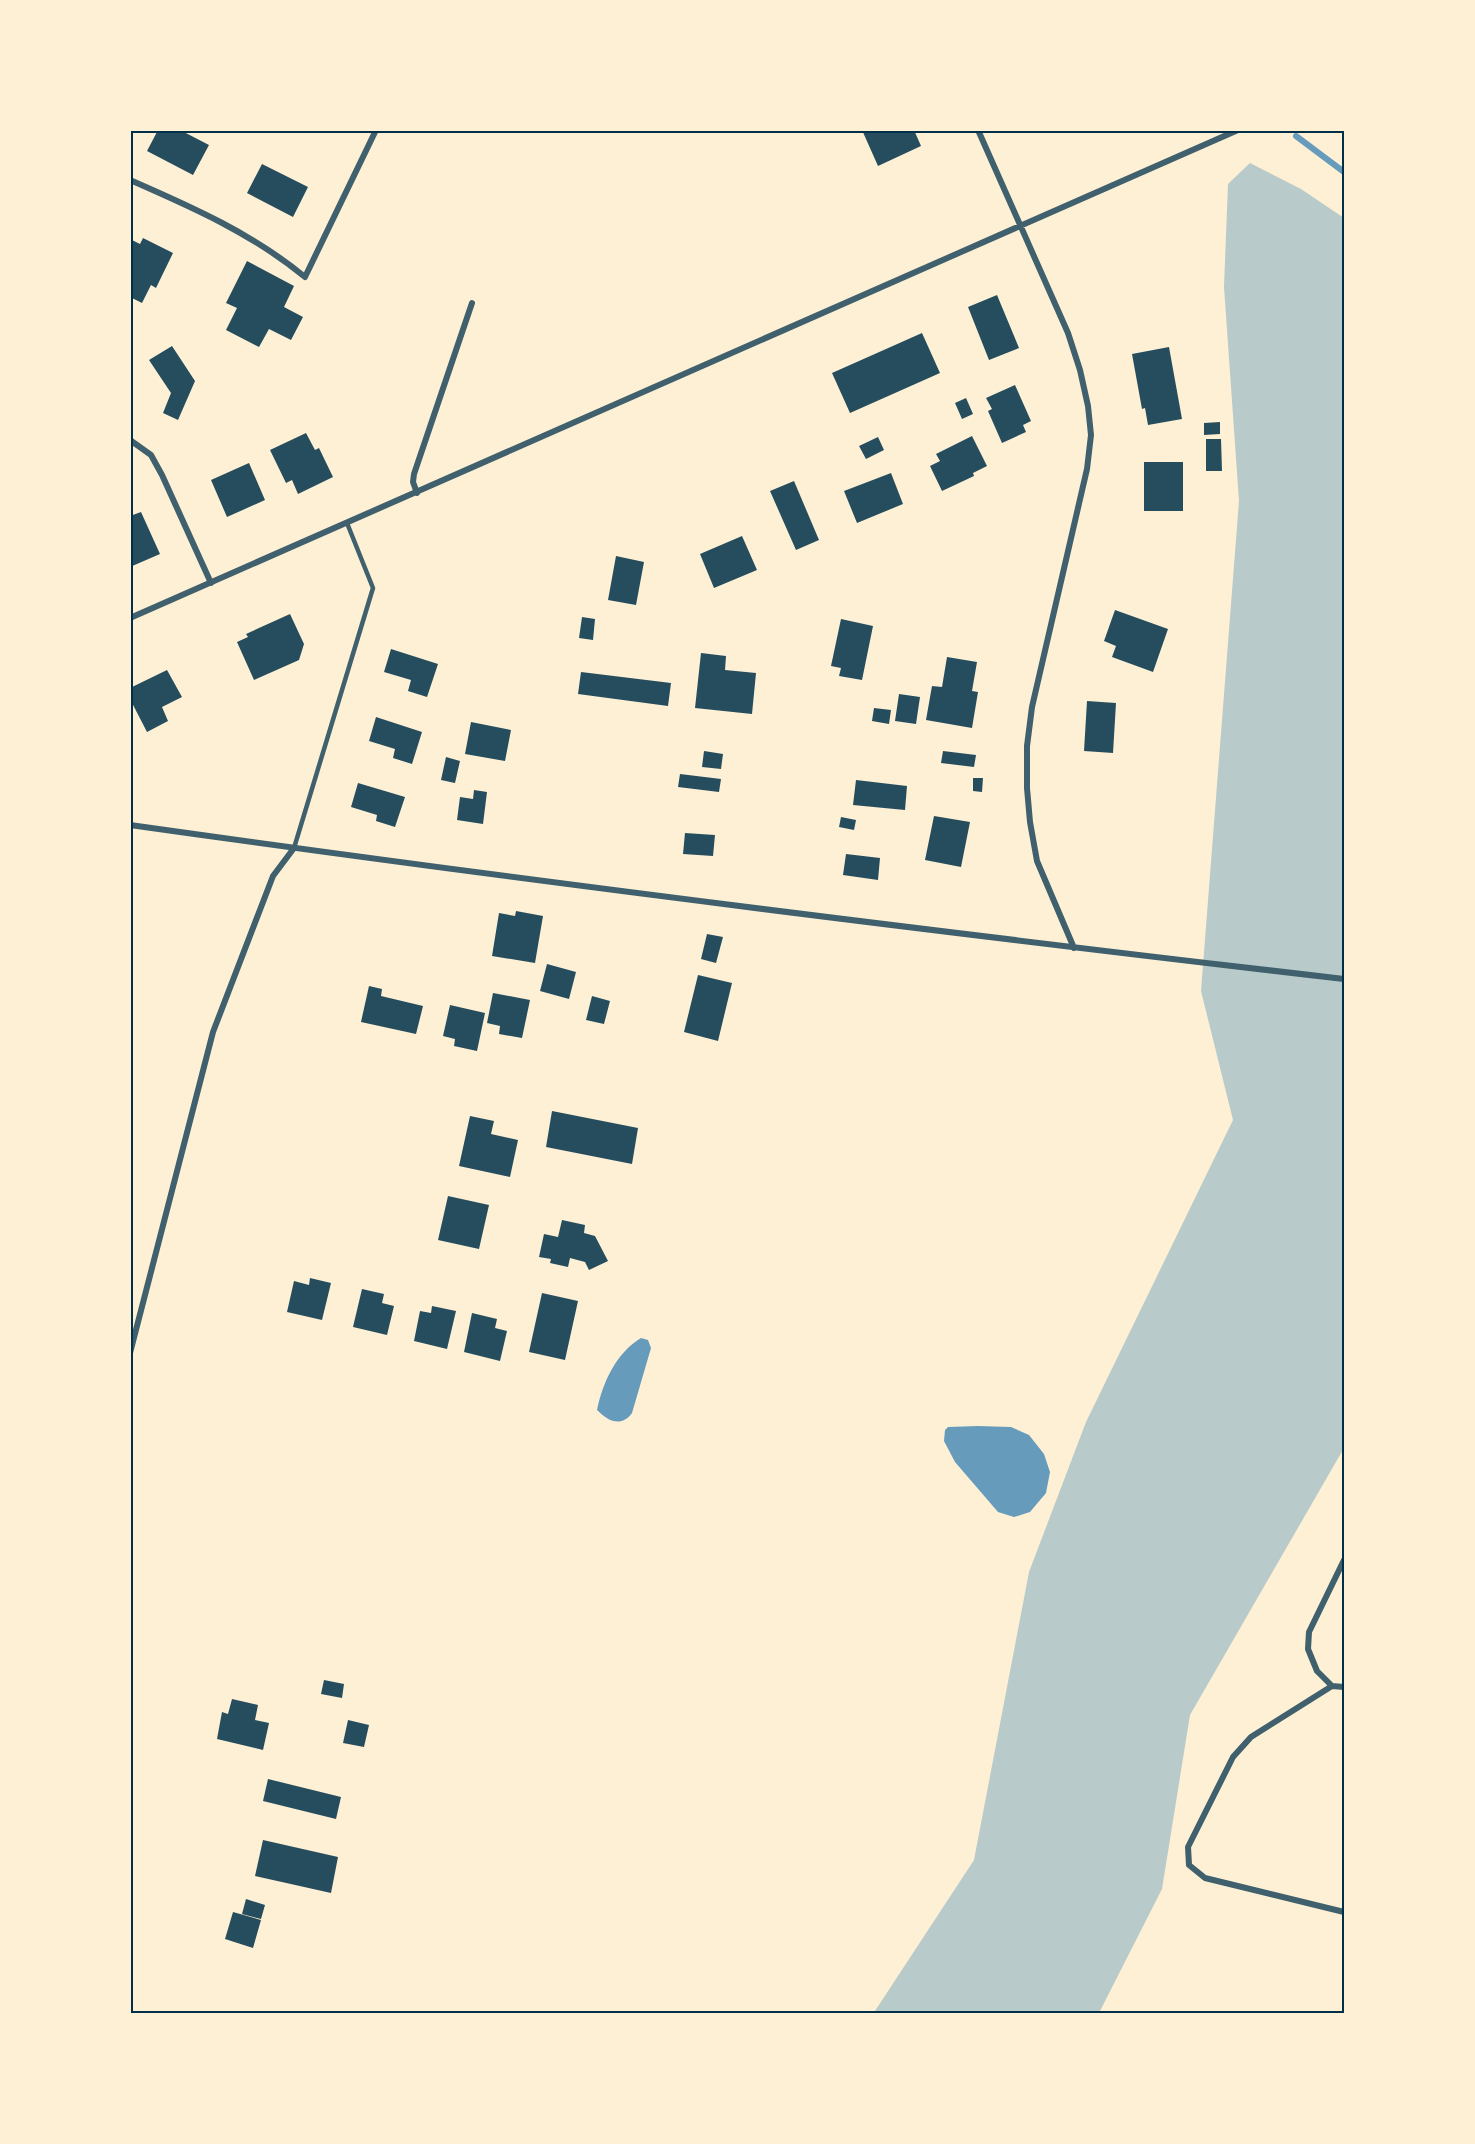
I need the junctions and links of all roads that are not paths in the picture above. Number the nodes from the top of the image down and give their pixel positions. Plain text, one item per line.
1 (376, 130) edge
2 (978, 130) edge
3 (1238, 130) edge
4 (130, 180) edge
5 (1020, 226) junction
6 (472, 303) dead end
7 (130, 440) edge
8 (417, 493) junction
9 (347, 523) junction
10 (211, 583) junction
11 (130, 618) edge
12 (130, 825) edge
13 (294, 848) junction
14 (1074, 948) junction
15 (1344, 979) edge
16 (130, 1353) edge
17 (1344, 1560) edge
18 (1332, 1686) junction
19 (1344, 1687) edge
20 (1344, 1912) edge

1 - 4 street
2 - 5 street
3 - 5 street
5 - 8 street
5 - 14 street
6 - 8 street
7 - 10 street
8 - 9 street
9 - 10 street
9 - 13 lane
10 - 11 street
12 - 13 street
13 - 14 street
13 - 16 street
14 - 15 street
17 - 18 street
18 - 19 street
18 - 20 street

